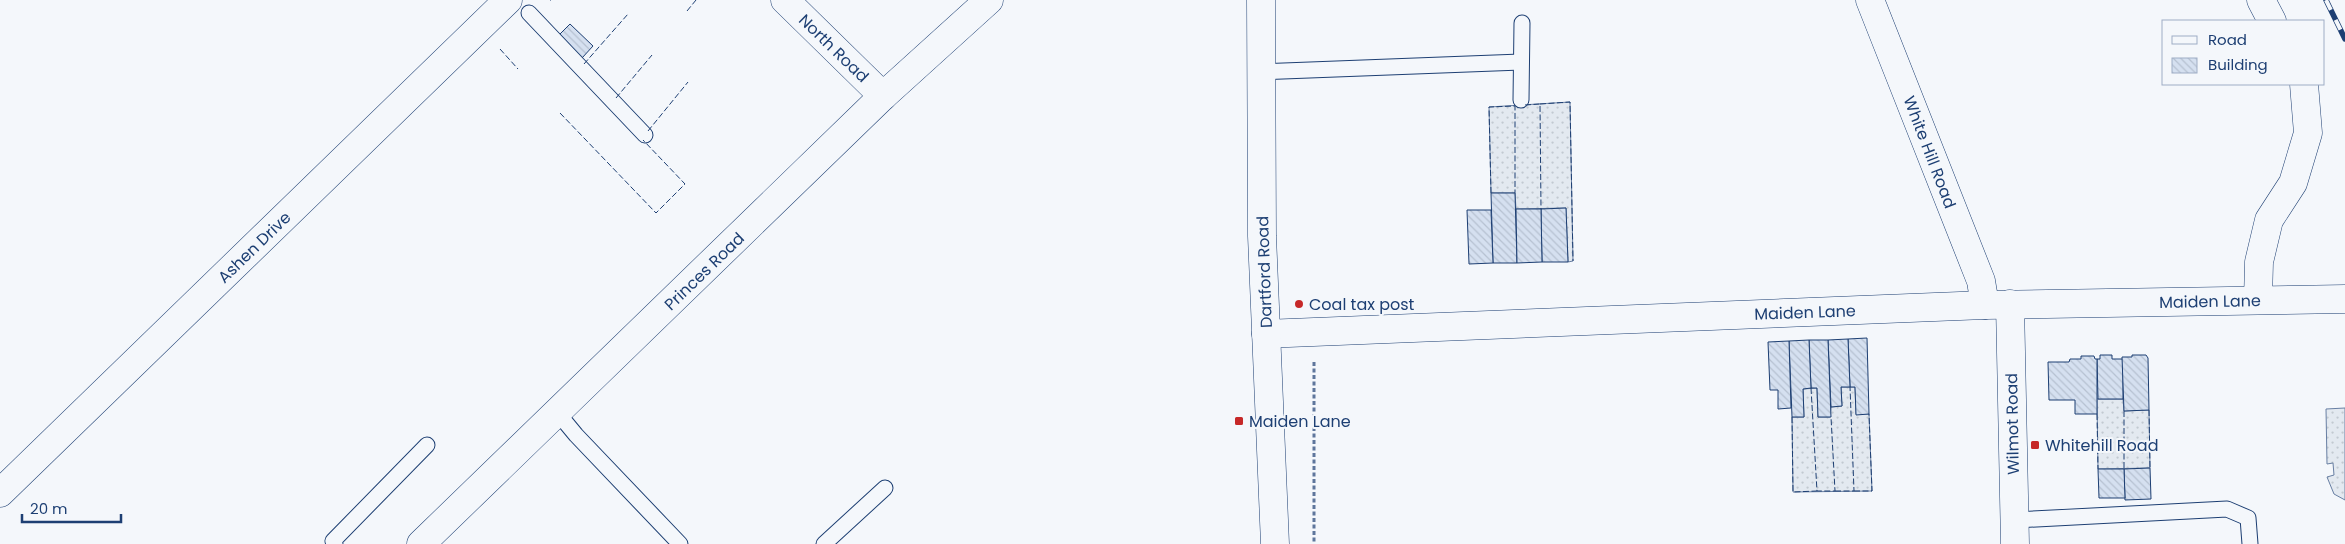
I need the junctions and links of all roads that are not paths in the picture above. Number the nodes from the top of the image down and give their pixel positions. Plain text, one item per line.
1 (785, 0) edge
2 (989, 0) edge
3 (1261, 0) edge
4 (1870, 0) edge
5 (2261, 0) edge
6 (518, 7) edge
7 (2271, 20) edge
8 (1522, 23) dead end
9 (1521, 62) junction
10 (1260, 72) junction
11 (2304, 85) edge
12 (883, 96) junction
13 (1521, 100) dead end
14 (645, 135) dead end
15 (2345, 299) edge
16 (2258, 300) junction
17 (1997, 304) junction
18 (1266, 334) junction
19 (557, 412) junction
20 (427, 445) dead end
21 (885, 488) dead end
22 (0, 493) edge
23 (2015, 532) edge
24 (332, 543) edge
25 (422, 544) edge
26 (680, 544) edge
27 (824, 544) edge
28 (1275, 544) edge
29 (2250, 544) edge

1 - 12 street, North Road
2 - 12 street, Princes Road
3 - 10 street, Dartford Road
4 - 17 street, White Hill Road
5 - 7 street
6 - 14 lane
6 - 22 street, Ashen Drive
8 - 9 lane
9 - 10 lane
9 - 13 lane
10 - 18 street, Dartford Road
11 - 16 street
12 - 19 street, Princes Road
15 - 16 street, Maiden Lane
16 - 17 street, Maiden Lane
17 - 18 street, Maiden Lane
17 - 23 street, Wilmot Road
18 - 28 street, Dartford Road
19 - 25 street, Princes Road
19 - 26 lane
20 - 24 lane
21 - 27 lane
23 - 29 lane

